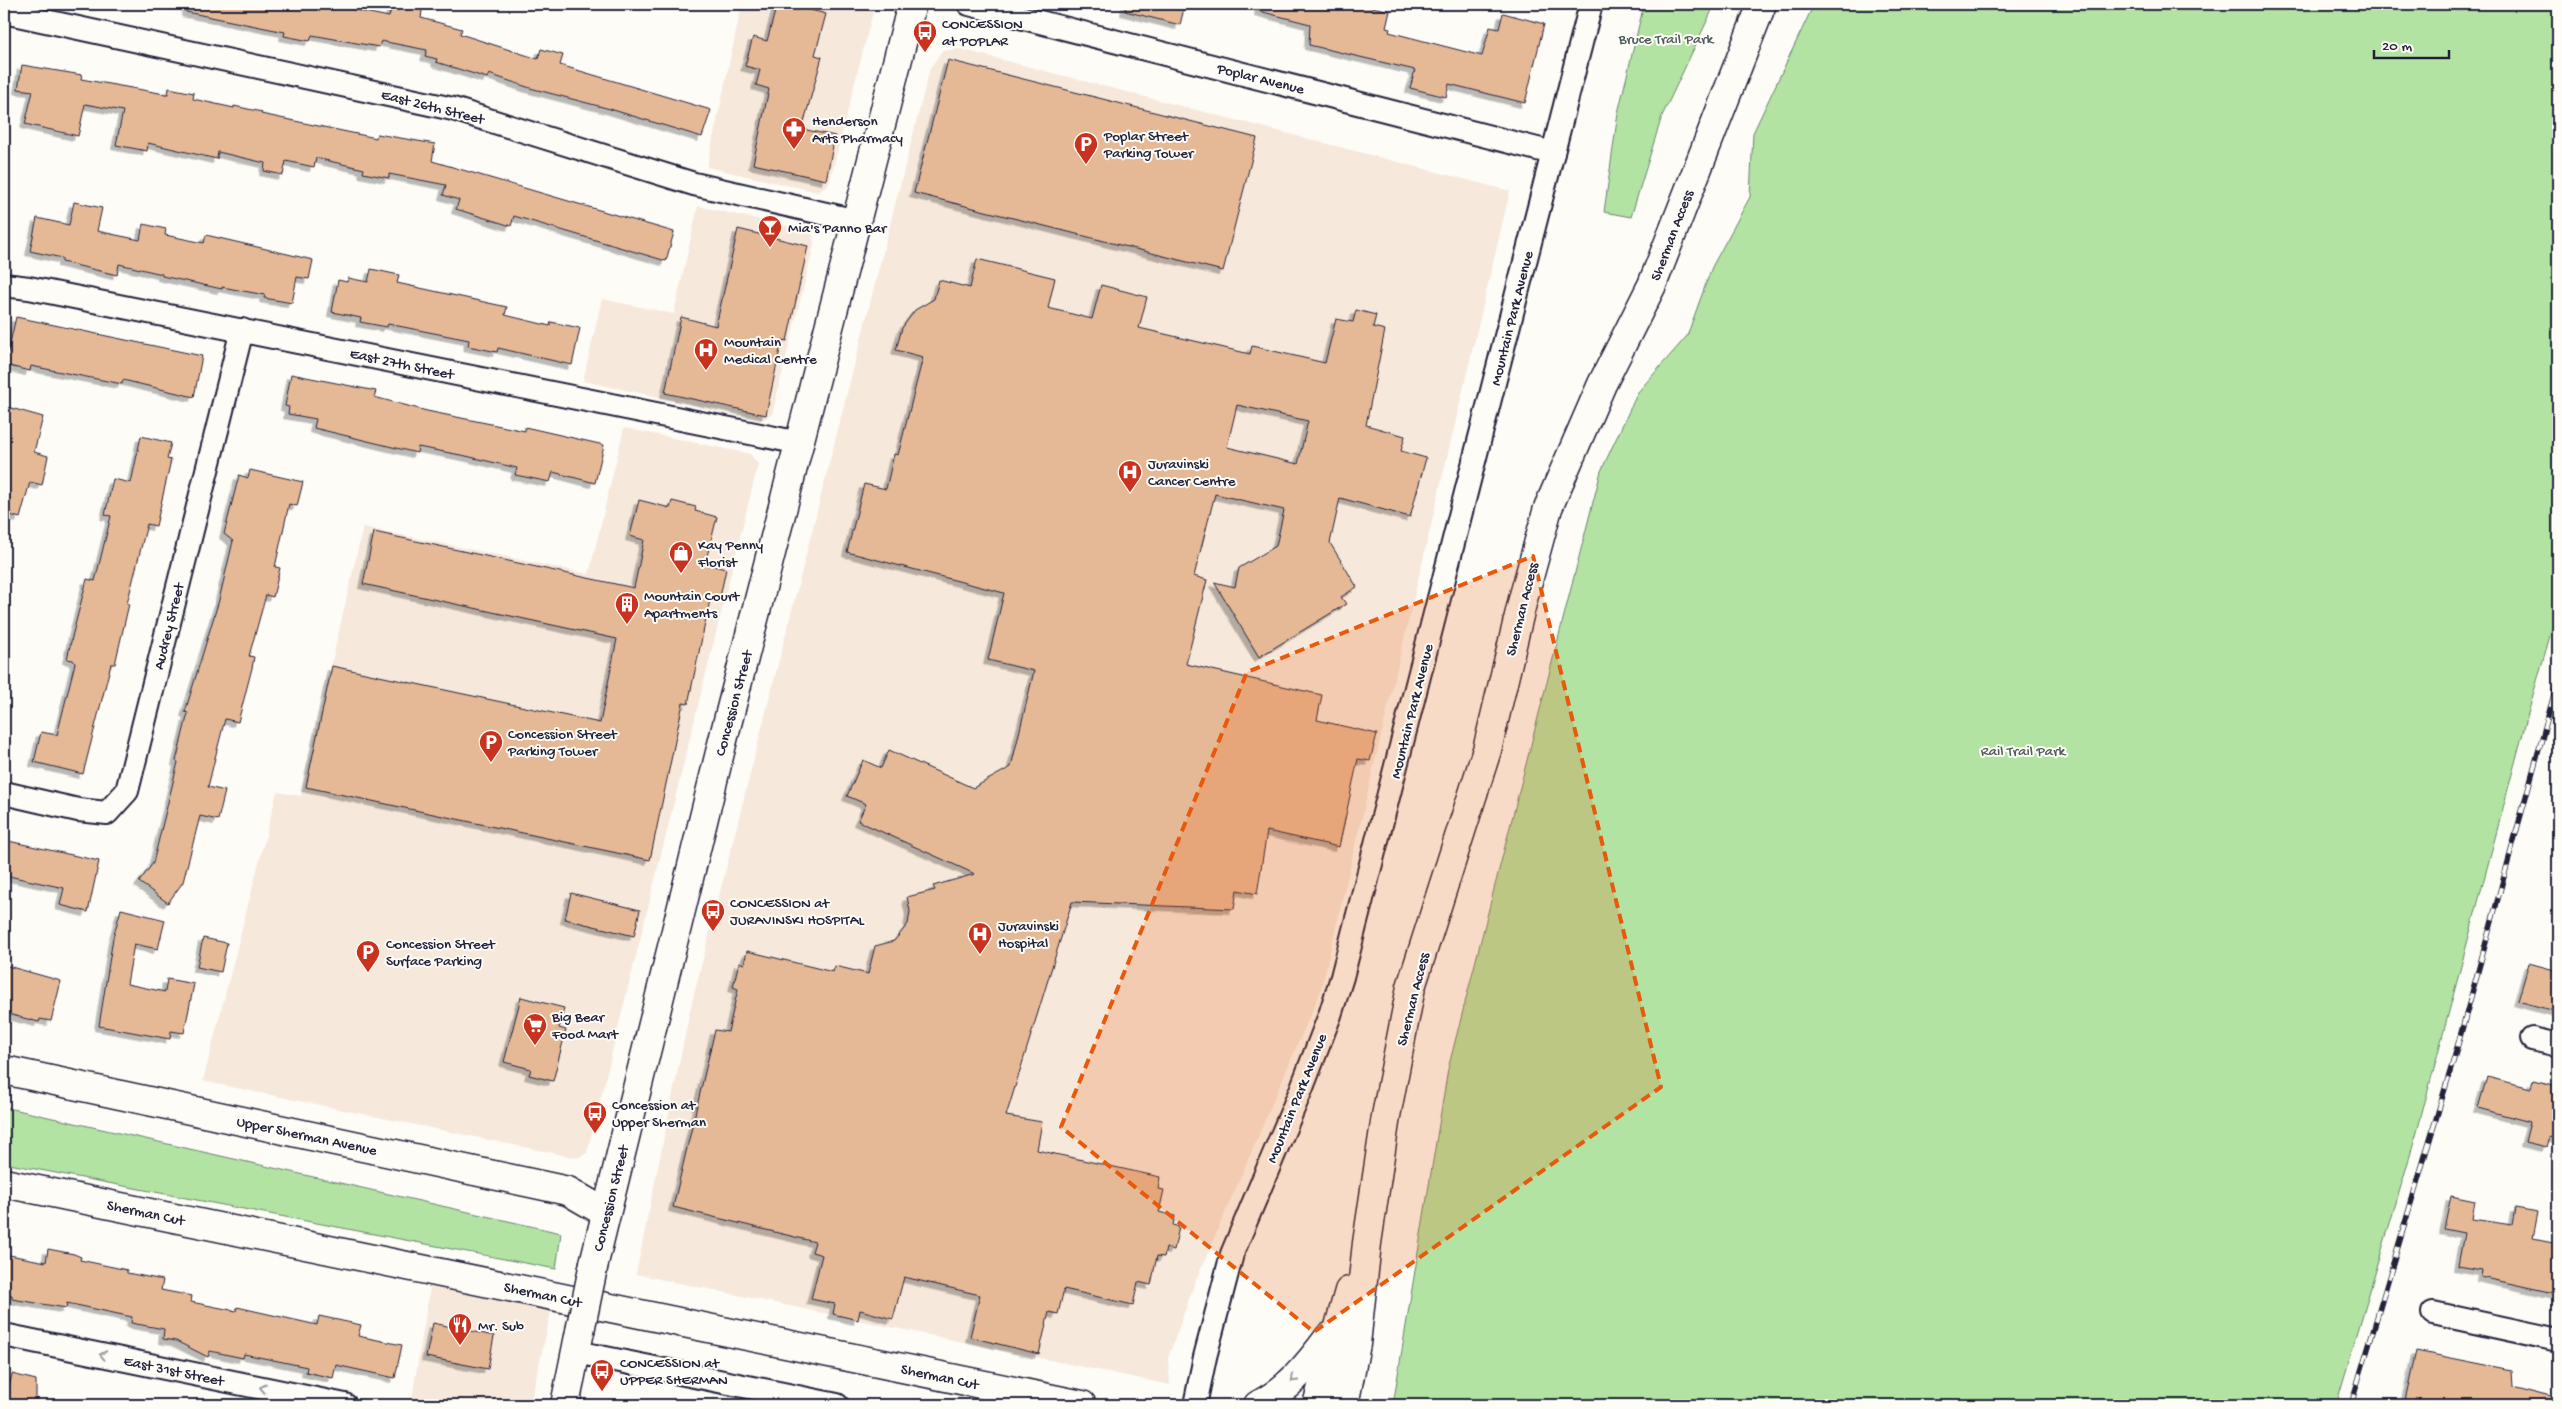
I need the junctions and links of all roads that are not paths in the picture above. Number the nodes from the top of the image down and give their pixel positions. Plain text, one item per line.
1 (912, 4) edge
2 (969, 4) edge
3 (1591, 4) edge
4 (1762, 4) edge
5 (4, 12) edge
6 (1553, 153) junction
7 (857, 221) junction
8 (4, 285) edge
9 (242, 330) junction
10 (800, 443) junction
11 (4, 794) edge
12 (2532, 1039) dead end
13 (2558, 1045) edge
14 (4, 1070) edge
15 (4, 1183) edge
16 (606, 1213) junction
17 (1367, 1243) junction
18 (1343, 1312) junction
19 (2433, 1313) dead end
20 (4, 1335) edge
21 (2558, 1340) edge
22 (578, 1342) junction
23 (344, 1405) edge
24 (565, 1405) edge
25 (837, 1405) edge
26 (1082, 1405) edge
27 (1195, 1405) edge
28 (1258, 1405) edge
29 (1317, 1405) edge
30 (1344, 1405) edge

1 - 7 main road, Concession Street
2 - 6 street, Poplar Avenue
3 - 6 street, Mountain Park Avenue
4 - 17 main road, Sherman Access
5 - 7 street, East 26th Street
6 - 27 street, Mountain Park Avenue
7 - 10 main road, Concession Street
8 - 9 street, East 27th Street
9 - 10 street, East 27th Street
9 - 11 street, Audrey Street
10 - 16 main road, Concession Street
12 - 13 street
14 - 16 main road, Upper Sherman Avenue
15 - 26 main road, Sherman Cut
16 - 22 main road, Concession Street, bridge
17 - 18 main road, Sherman Access
17 - 30 main road, Sherman Access
18 -> 28 main road
18 - 29 main road, Sherman Access
19 - 21 street
23 -> 20 street, East 31st Street
22 - 24 main road, Concession Street
22 - 25 street

